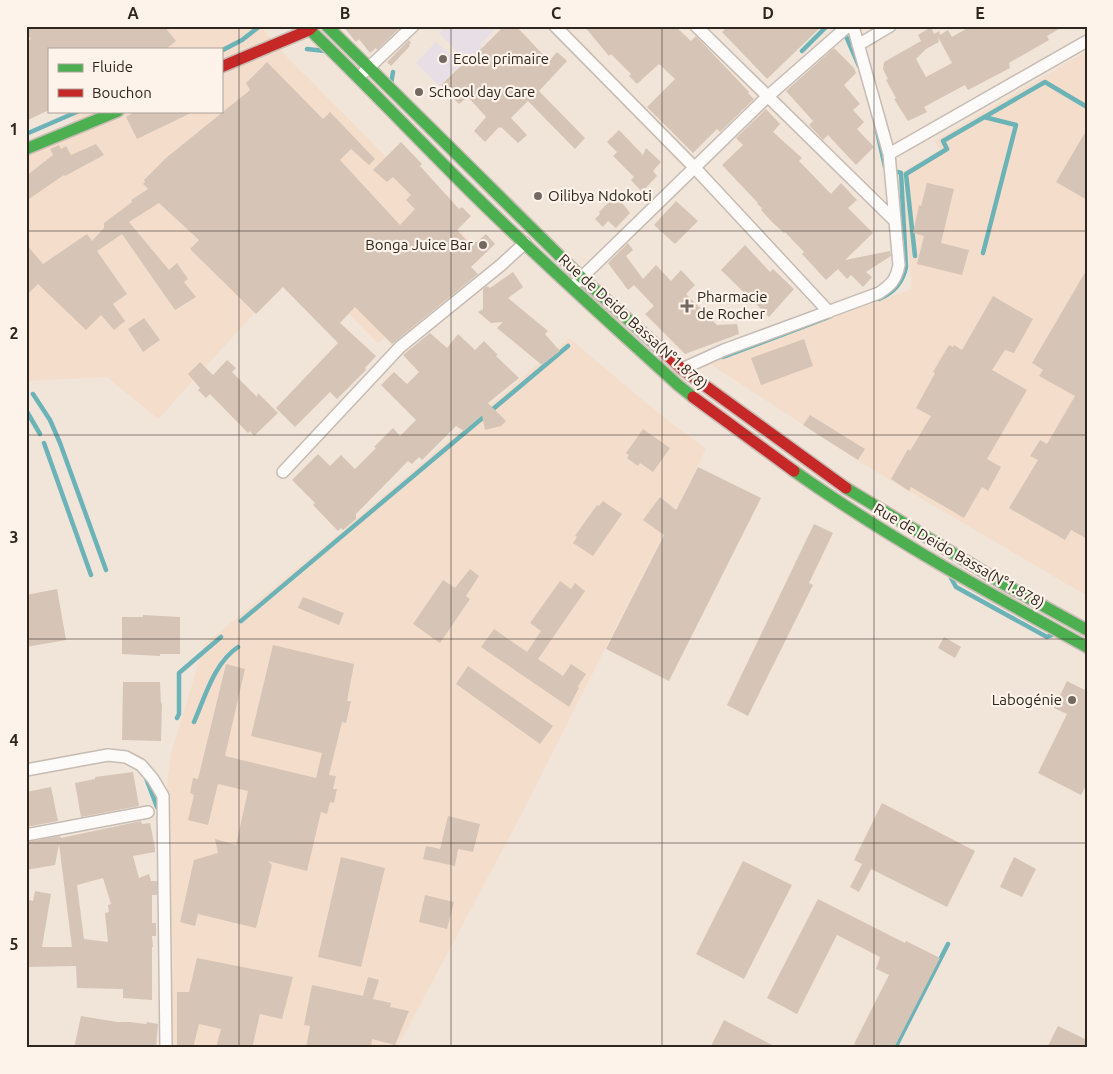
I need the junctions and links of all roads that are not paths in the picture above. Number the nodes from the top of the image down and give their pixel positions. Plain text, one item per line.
1 (327, 26) edge
2 (414, 26) edge
3 (555, 26) edge
4 (696, 26) edge
5 (848, 26) edge
6 (853, 26) edge
7 (890, 26) edge
8 (309, 27) edge
9 (1087, 42) edge
10 (858, 44) junction
11 (222, 67) edge
12 (369, 67) junction
13 (359, 77) junction
14 (767, 97) junction
15 (116, 112) edge
16 (26, 149) edge
17 (890, 154) junction
18 (694, 168) junction
19 (895, 222) junction
20 (525, 243) junction
21 (582, 278) junction
22 (571, 288) junction
23 (829, 312) junction
24 (682, 368) junction
25 (283, 472) dead end
26 (1087, 630) edge
27 (1087, 647) edge
28 (26, 770) edge
29 (148, 812) dead end
30 (26, 835) edge
31 (166, 1048) edge

1 - 12 main road
2 - 12 street
3 - 18 street
4 - 14 street
5 - 14 street
6 - 10 street
7 - 10 street
8 - 11 main road
8 - 13 main road, Rue de Deido Bassa(N°1.878)
9 - 17 street
10 - 17 street
12 - 13 street
12 - 21 main road
13 - 20 main road, Rue de Deido Bassa(N°1.878)
14 - 18 street
14 - 19 street
15 - 16 main road
17 - 19 street
18 - 21 street
18 - 23 street
19 - 23 street
20 - 22 main road, Rue de Deido Bassa(N°1.878)
20 - 25 street
21 - 22 street
21 - 24 main road
22 - 27 main road, Rue de Deido Bassa(N°1.878)
23 - 24 street
24 - 26 main road
28 - 31 street
29 - 30 street

